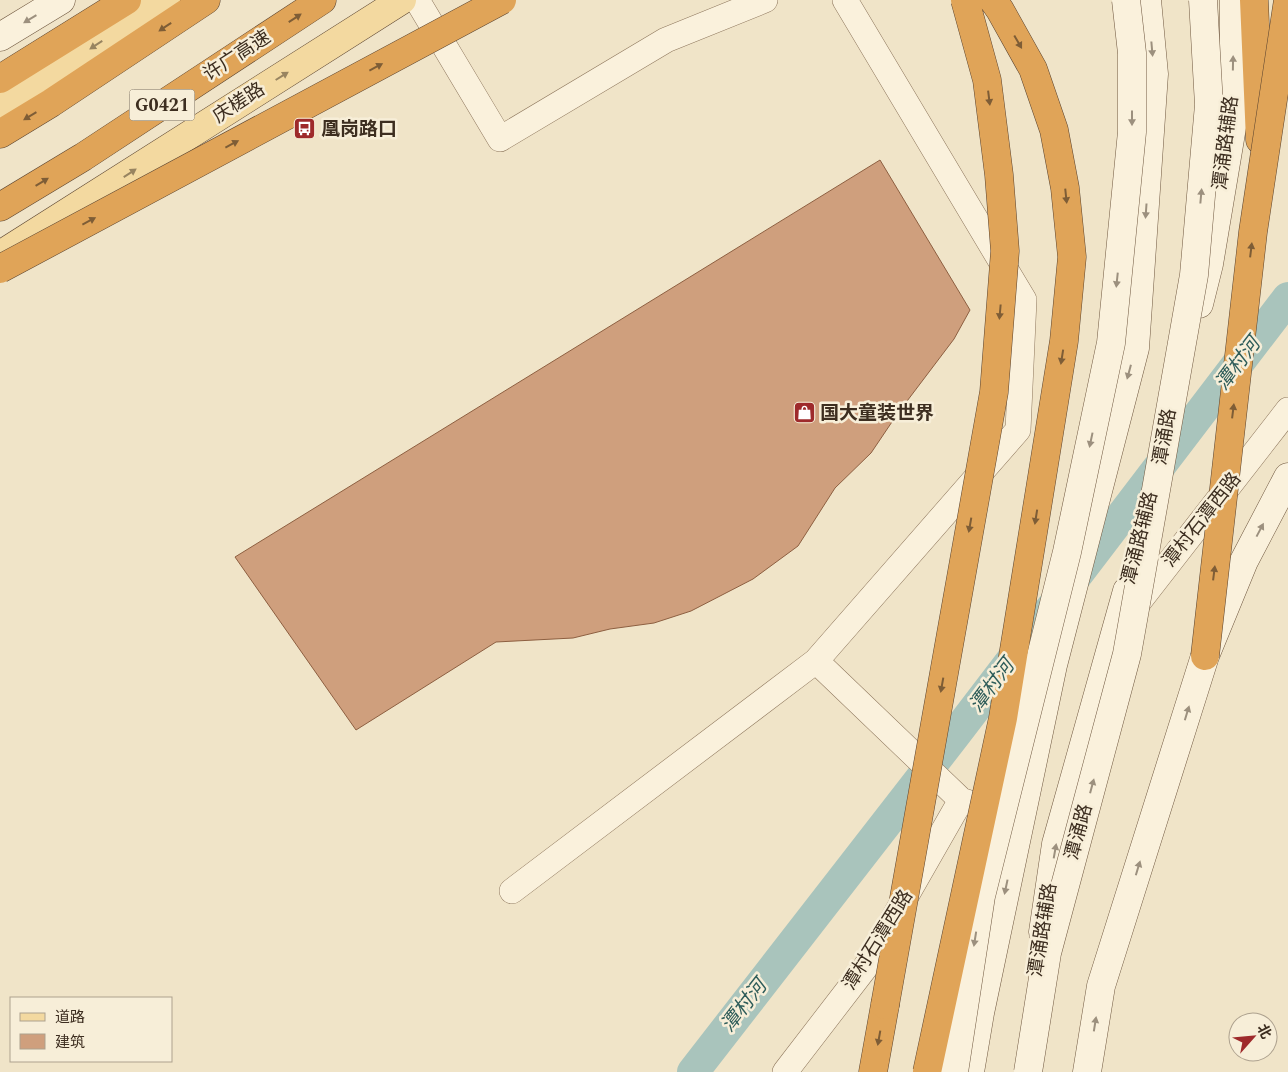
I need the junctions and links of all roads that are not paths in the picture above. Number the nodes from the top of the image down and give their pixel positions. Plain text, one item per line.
1 (61, 0) edge
2 (127, 0) edge
3 (166, 0) edge
4 (206, 0) edge
5 (322, 0) edge
6 (402, 0) edge
7 (417, 0) edge
8 (502, 0) edge
9 (765, 0) edge
10 (845, 0) edge
11 (964, 0) edge
12 (992, 0) edge
13 (1126, 0) edge
14 (1147, 0) edge
15 (1203, 0) edge
16 (1234, 0) edge
17 (1254, 0) edge
18 (1288, 0) edge
19 (0, 38) edge
20 (0, 79) edge
21 (0, 106) edge
22 (0, 134) edge
23 (1262, 177) junction
24 (0, 208) edge
25 (0, 255) edge
26 (0, 269) edge
27 (1288, 410) edge
28 (1288, 477) edge
29 (1117, 630) junction
30 (1204, 656) junction
31 (816, 661) junction
32 (961, 800) junction
33 (1020, 817) junction
34 (512, 891) dead end
35 (785, 1072) edge
36 (873, 1072) edge
37 (927, 1072) edge
38 (954, 1072) edge
39 (970, 1072) edge
40 (1021, 1072) edge
41 (1028, 1072) edge
42 (1087, 1072) edge

1 -> 19 street
2 - 20 highway
3 -> 21 main road
4 -> 22 highway
24 -> 5 highway, 许广高速 / G0421
25 -> 6 main road, 庆槎路
7 - 9 street
26 -> 8 highway, bridge
10 - 31 street
11 -> 36 highway, bridge
12 -> 37 highway, bridge
13 -> 38 street, bridge
14 -> 33 street
41 -> 15 street, 潭涌路, bridge
29 -> 16 street, 潭涌路辅路
17 - 23 highway, bridge
18 - 23 highway, bridge
30 -> 23 highway, bridge
27 - 29 street, 潭村石潭西路
30 -> 28 street, bridge
40 -> 29 street, 潭涌路辅路
42 -> 30 street
31 - 32 street
31 - 34 street
32 - 33 street
32 - 35 street, 潭村石潭西路
33 -> 39 street

